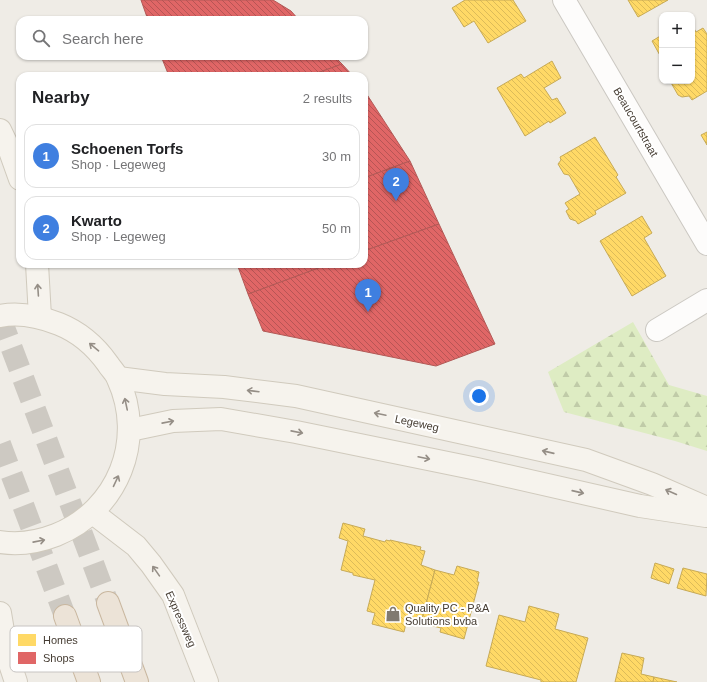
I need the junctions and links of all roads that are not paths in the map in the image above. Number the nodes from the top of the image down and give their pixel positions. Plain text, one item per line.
1 (564, 0) edge
2 (0, 130) edge
3 (16, 168) edge
4 (707, 244) edge
5 (37, 268) edge
6 (707, 300) edge
7 (0, 316) edge
8 (40, 317) junction
9 (657, 330) dead end
10 (118, 378) junction
11 (130, 430) junction
12 (707, 508) edge
13 (93, 512) junction
14 (707, 516) edge
15 (0, 542) edge
16 (108, 603) tunnel mouth
17 (0, 613) edge
18 (65, 616) tunnel mouth
19 (69, 626) edge
20 (116, 626) edge
21 (10, 664) edge
22 (13, 672) edge
23 (85, 672) edge
24 (133, 672) edge
25 (16, 682) edge
26 (89, 682) edge
27 (137, 682) edge
28 (207, 682) edge

1 - 4 street, Beaucourtstraat
2 - 3 street
8 -> 5 street
6 - 9 street
7 - 8 street
10 -> 8 street
11 -> 10 street
12 -> 10 street, Legeweg
13 -> 11 street
11 -> 14 street
15 -> 13 street
28 -> 13 street, Expressweg
16 - 20 highway
17 - 21 street
18 - 19 highway
22 - 25 street
23 - 26 highway
24 - 27 highway

